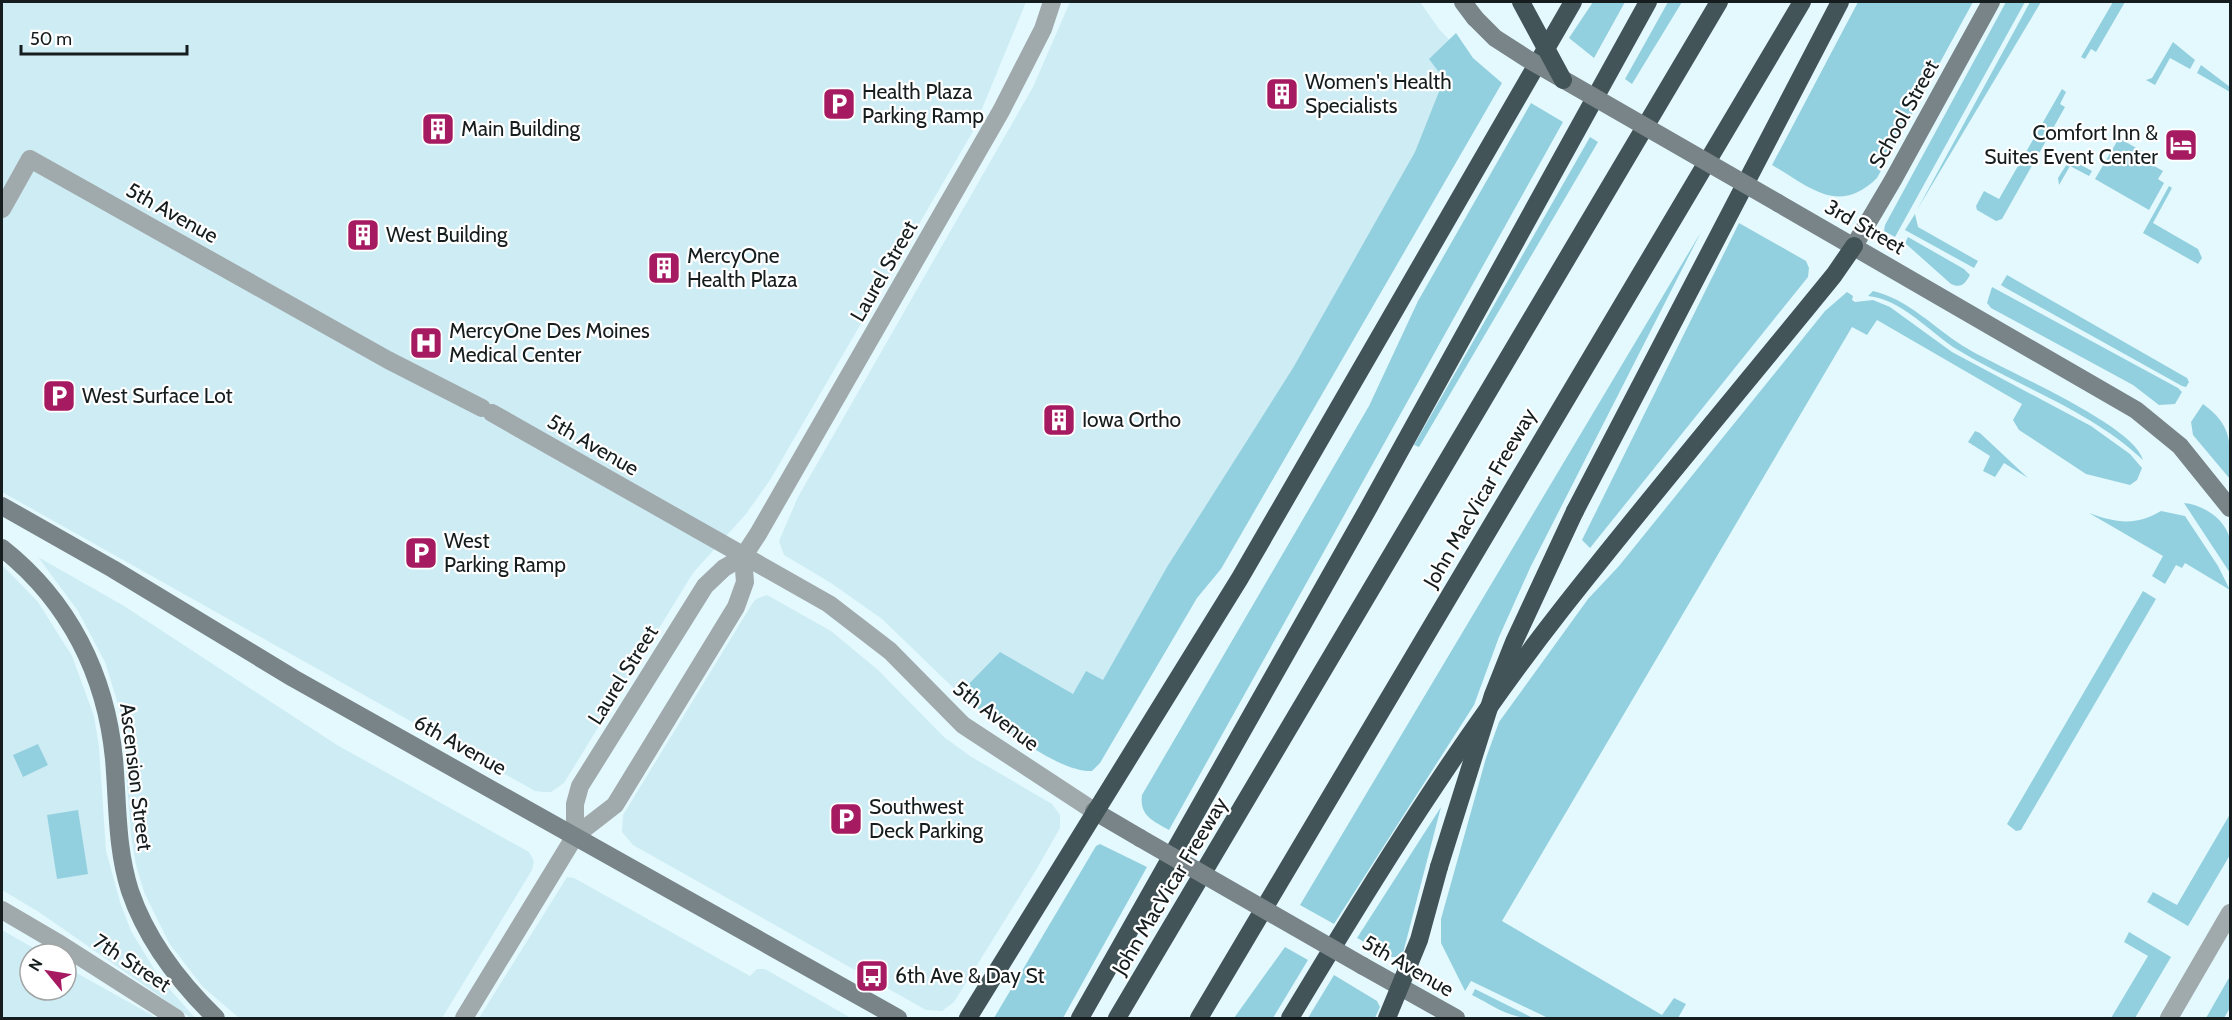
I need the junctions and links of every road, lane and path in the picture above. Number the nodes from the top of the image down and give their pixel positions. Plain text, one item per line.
1 (1052, 2) edge
2 (1463, 2) edge
3 (1521, 2) edge
4 (1573, 2) edge
5 (1648, 2) edge
6 (1719, 2) edge
7 (1802, 2) edge
8 (1840, 2) edge
9 (1991, 2) edge
10 (1563, 80) junction
11 (2, 209) edge
12 (1854, 246) junction
13 (2, 506) edge
14 (2230, 508) edge
15 (2, 548) edge
16 (743, 557) junction
17 (1094, 811) junction
18 (575, 836) junction
19 (2, 910) edge
20 (2230, 913) edge
21 (1401, 988) junction
22 (176, 1018) edge
23 (216, 1018) edge
24 (464, 1018) edge
25 (898, 1018) edge
26 (968, 1018) edge
27 (1080, 1018) edge
28 (1117, 1018) edge
29 (1199, 1018) edge
30 (1290, 1018) edge
31 (1387, 1018) edge
32 (1456, 1018) edge
33 (2169, 1018) edge

1 - 16 street, Laurel Street
2 - 10 main road, 3rd Street, bridge
3 - 10 highway, bridge
4 - 17 highway
5 - 27 highway
6 - 28 highway, John MacVicar Freeway
7 - 29 highway, John MacVicar Freeway
8 - 21 highway, bridge
9 - 12 main road, School Street
10 - 12 main road, 3rd Street, bridge
11 - 16 street, 5th Avenue
12 - 14 main road, 3rd Street
12 - 30 highway
13 - 18 main road, 6th Avenue
15 - 23 main road, Ascension Street
16 - 17 street, 5th Avenue
16 - 18 street
16 - 18 street, Laurel Street
17 - 21 main road, 5th Avenue, bridge
17 - 26 highway
18 - 24 street
18 - 25 main road, 6th Avenue
19 - 22 street, 7th Street
20 - 33 street
21 - 31 highway
21 - 32 main road, 5th Avenue

